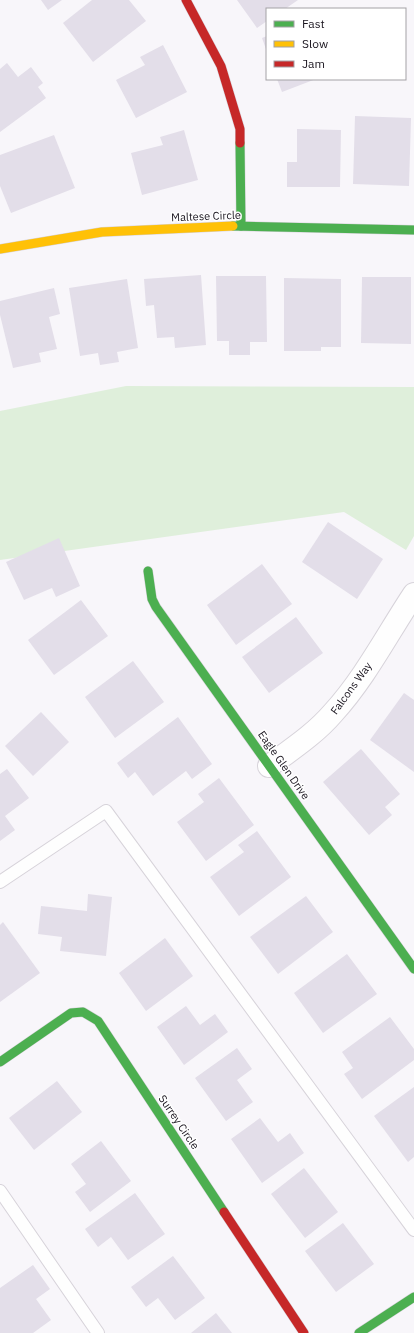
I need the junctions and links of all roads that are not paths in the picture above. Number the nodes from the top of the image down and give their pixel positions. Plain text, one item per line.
1 (186, 0) edge
2 (241, 226) junction
3 (414, 230) edge
4 (0, 249) edge
5 (148, 571) dead end
6 (414, 594) edge
7 (269, 766) junction
8 (0, 882) edge
9 (414, 969) edge
10 (0, 1062) edge
11 (0, 1191) edge
12 (414, 1230) edge
13 (414, 1297) edge
14 (98, 1333) edge
15 (304, 1333) edge
16 (359, 1333) edge

1 - 2 street
2 - 3 street, Maltese Circle
2 - 4 street, Maltese Circle
5 - 7 street, Eagle Glen Drive
6 - 7 street, Falcons Way
7 - 9 street, Eagle Glen Drive
8 - 12 lane
10 - 15 street, Surrey Circle
11 - 14 lane
13 - 16 street

